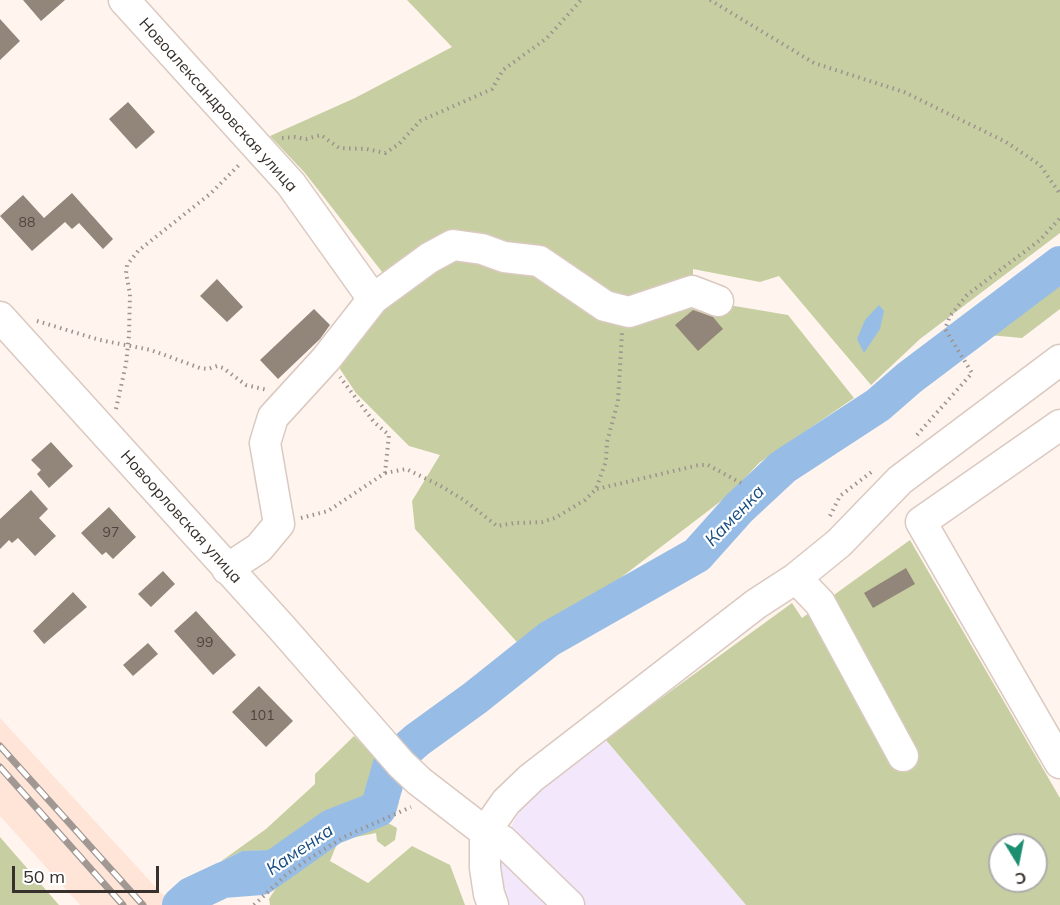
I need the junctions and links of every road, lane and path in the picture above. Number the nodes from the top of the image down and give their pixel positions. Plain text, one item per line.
1 (124, 0) edge
2 (581, 0) edge
3 (710, 0) edge
4 (256, 143) junction
5 (1060, 194) edge
6 (1060, 218) edge
7 (373, 299) junction
8 (718, 301) dead end
9 (629, 312) junction
10 (3, 320) edge
11 (128, 346) junction
12 (957, 348) dead end
13 (326, 359) junction
14 (1060, 360) edge
15 (297, 392) junction
16 (1060, 425) edge
17 (109, 438) junction
18 (385, 473) junction
19 (741, 483) dead end
20 (596, 489) junction
21 (279, 524) junction
22 (227, 569) junction
23 (796, 578) junction
24 (903, 756) dead end
25 (1060, 763) edge
26 (411, 807) dead end
27 (485, 832) junction
28 (254, 905) edge
29 (493, 905) edge
30 (570, 905) edge

1 - 4 street, Новоалександровская улица
2 - 4 path
3 - 5 path
4 - 7 street, Новоалександровская улица
4 - 11 path
6 - 12 path
7 - 9 street
7 - 13 street
8 - 9 street
9 - 20 path
10 - 11 path
10 - 17 street, Новоорловская улица
11 - 15 path
11 - 17 path
13 - 15 street
13 - 18 path
14 - 23 street
15 - 21 street
16 - 25 street
17 - 22 street, Новоорловская улица
18 - 20 path
18 - 21 path
19 - 20 path
21 - 22 street
22 - 27 street, Новоорловская улица
23 - 24 street
23 - 27 street
26 - 28 path
27 - 29 street
27 - 30 street, Новоорловская улица

